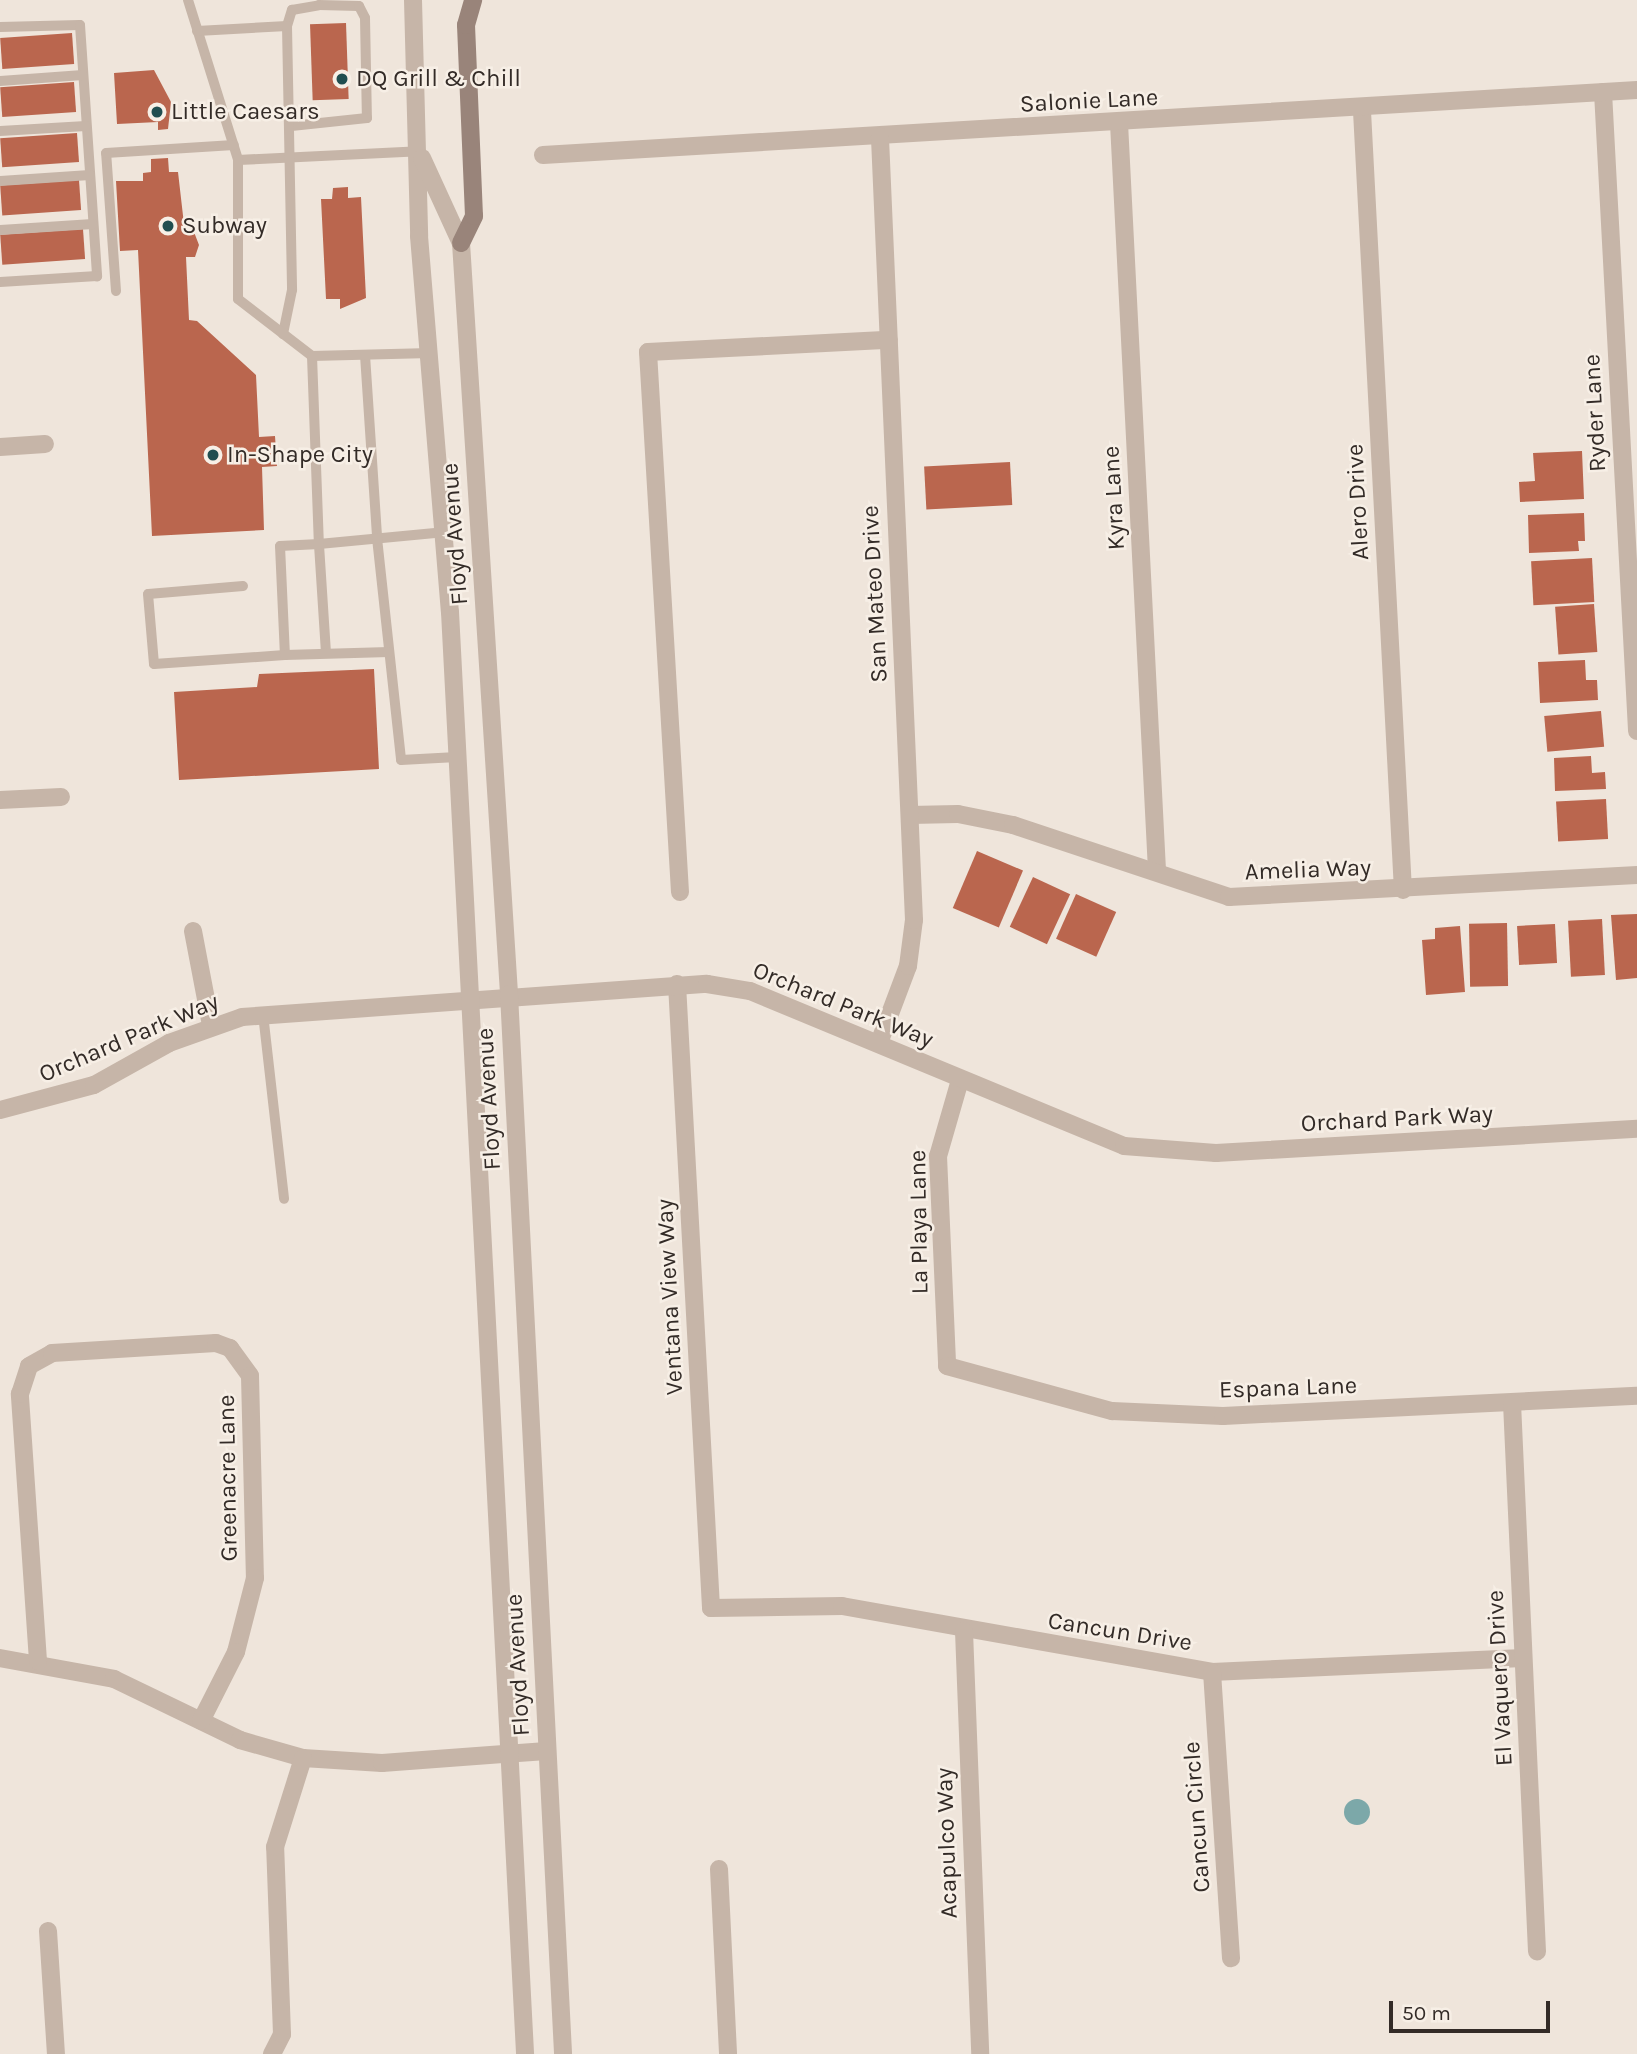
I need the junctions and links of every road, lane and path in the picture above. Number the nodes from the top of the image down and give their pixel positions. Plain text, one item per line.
1 (188, 0) edge
2 (413, 0) edge
3 (473, 0) edge
4 (287, 26) junction
5 (0, 27) edge
6 (197, 31) junction
7 (83, 75) junction
8 (0, 81) edge
9 (1637, 90) edge
10 (1603, 92) junction
11 (1362, 111) junction
12 (1119, 123) junction
13 (86, 126) junction
14 (291, 126) junction
15 (0, 131) edge
16 (880, 137) junction
17 (234, 145) junction
18 (419, 151) junction
19 (543, 155) dead end
20 (292, 157) junction
21 (239, 160) junction
22 (90, 175) junction
23 (0, 181) edge
24 (93, 224) junction
25 (0, 230) edge
26 (461, 243) junction
27 (0, 282) edge
28 (116, 291) dead end
29 (282, 334) junction
30 (889, 340) junction
31 (431, 353) junction
32 (365, 355) junction
33 (312, 356) junction
34 (45, 444) dead end
35 (0, 447) edge
36 (445, 532) junction
37 (377, 538) junction
38 (319, 544) junction
39 (243, 586) dead end
40 (389, 652) junction
41 (326, 653) junction
42 (285, 654) junction
43 (1637, 731) edge
44 (457, 757) junction
45 (61, 797) dead end
46 (0, 800) edge
47 (910, 815) junction
48 (1157, 870) junction
49 (1637, 875) edge
50 (1403, 890) junction
51 (680, 892) dead end
52 (193, 931) dead end
53 (677, 984) junction
54 (509, 994) junction
55 (469, 997) junction
56 (263, 1014) junction
57 (211, 1025) junction
58 (879, 1043) junction
59 (960, 1080) junction
60 (0, 1110) edge
61 (1635, 1131) edge
62 (284, 1199) dead end
63 (947, 1366) joint
64 (1637, 1396) edge
65 (1512, 1403) junction
66 (711, 1608) joint
67 (964, 1631) junction
68 (0, 1658) edge
69 (1523, 1658) junction
70 (38, 1661) junction
71 (1212, 1672) junction
72 (201, 1721) junction
73 (547, 1751) junction
74 (509, 1753) junction
75 (303, 1758) junction
76 (719, 1869) dead end
77 (48, 1931) dead end
78 (1537, 1951) dead end
79 (1231, 1958) dead end
80 (273, 2053) edge
81 (56, 2054) edge
82 (524, 2054) edge
83 (563, 2054) edge
84 (729, 2054) edge
85 (980, 2054) edge

1 - 6 lane
2 - 18 street, Floyd Avenue
3 - 26 main road
4 - 6 lane
4 - 14 lane
4 - 14 lane
5 - 7 lane
6 - 17 lane
7 - 8 lane
7 - 13 lane
9 - 10 street, Salonie Lane
10 - 11 street, Salonie Lane
10 - 43 street, Ryder Lane
11 - 12 street, Salonie Lane
11 - 50 street, Alero Drive
12 - 16 street, Salonie Lane
12 - 48 street, Kyra Lane
13 - 15 lane
13 - 22 lane
14 - 20 lane
16 - 19 street, Salonie Lane
16 - 30 street, San Mateo Drive
17 - 21 lane
17 - 28 lane
18 - 20 lane
18 - 26 street, Floyd Avenue
18 - 31 street, Floyd Avenue
20 - 21 lane
20 - 29 lane
21 - 29 lane
22 - 23 lane
22 - 24 lane
24 - 25 lane
24 - 27 lane
26 - 54 street, Floyd Avenue
29 - 33 lane
30 - 47 street, San Mateo Drive
30 - 51 street
31 - 32 lane
31 - 36 street, Floyd Avenue
32 - 33 lane
32 - 37 lane
33 - 38 lane
34 - 35 street
36 - 37 lane
36 - 44 street, Floyd Avenue
37 - 38 lane
37 - 40 lane
38 - 41 lane
38 - 42 lane
39 - 42 lane
40 - 41 lane
40 - 44 lane
41 - 42 lane
44 - 55 street, Floyd Avenue
45 - 46 street
47 - 48 street, Amelia Way
47 - 58 street, San Mateo Drive
48 - 50 street, Amelia Way
49 - 50 street, Amelia Way
52 - 57 street
53 - 54 street, Orchard Park Way
53 - 58 street, Orchard Park Way
53 - 66 street, Ventana View Way
54 - 55 street, Orchard Park Way
54 - 73 street, Floyd Avenue
55 - 56 street, Orchard Park Way
55 - 74 street, Floyd Avenue
56 - 57 street, Orchard Park Way
56 - 62 lane
57 - 60 street, Orchard Park Way
58 - 59 street, Orchard Park Way
59 - 61 street, Orchard Park Way
59 - 63 street, La Playa Lane
63 - 65 street, Espana Lane
64 - 65 street, Espana Lane
65 - 69 street, El Vaquero Drive
66 - 67 street, Cancun Drive
67 - 71 street, Cancun Drive
67 - 85 street, Acapulco Way
68 - 70 street
69 - 71 street, Cancun Drive
69 - 78 street, El Vaquero Drive
70 - 72 street
70 - 72 street, Greenacre Lane
71 - 79 street, Cancun Circle
72 - 75 street
73 - 74 street
73 - 83 street, Floyd Avenue
74 - 75 street
74 - 82 street, Floyd Avenue
75 - 80 street
76 - 84 street
77 - 81 street

